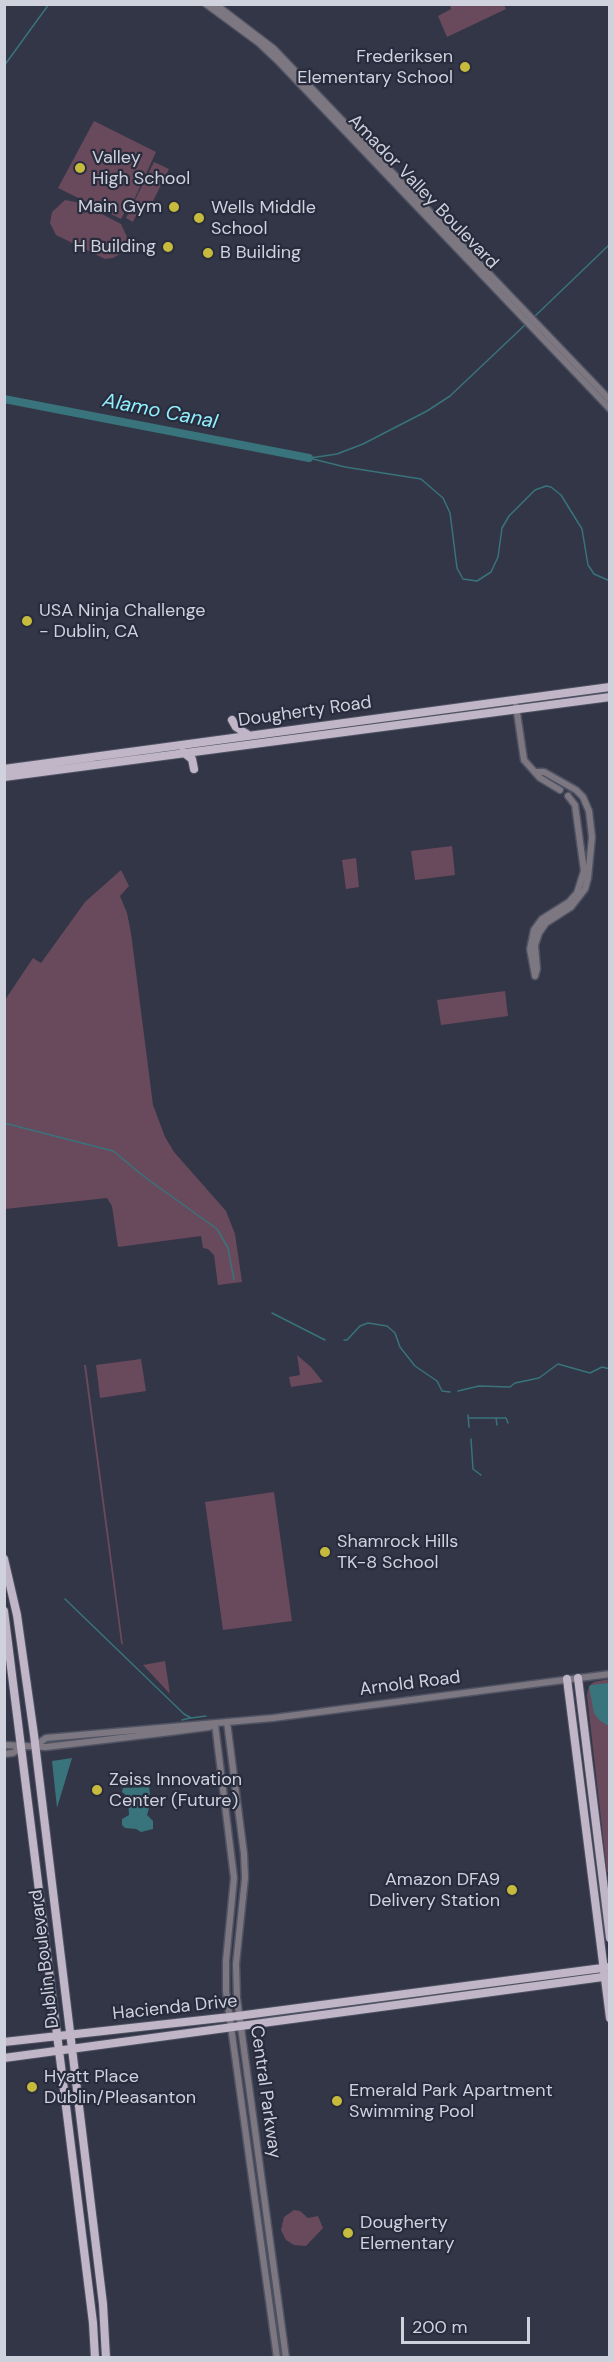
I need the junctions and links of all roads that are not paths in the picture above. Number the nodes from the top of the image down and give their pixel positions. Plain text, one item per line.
1 (206, 4) edge
2 (215, 4) edge
3 (415, 204) junction
4 (441, 223) junction
5 (522, 313) junction
6 (572, 365) junction
7 (609, 400) edge
8 (609, 409) edge
9 (609, 687) edge
10 (609, 697) edge
11 (516, 699) junction
12 (516, 709) junction
13 (232, 720) dead end
14 (247, 734) junction
15 (183, 752) junction
16 (57, 762) junction
17 (4, 769) edge
18 (194, 769) dead end
19 (536, 772) junction
20 (29, 774) junction
21 (4, 777) edge
22 (560, 790) dead end
23 (568, 796) dead end
24 (4, 1559) edge
25 (4, 1611) edge
26 (609, 1674) edge
27 (578, 1678) junction
28 (567, 1679) junction
29 (227, 1722) junction
30 (215, 1724) junction
31 (4, 1745) edge
32 (35, 1746) junction
33 (22, 1747) junction
34 (4, 1754) edge
35 (609, 1938) edge
36 (606, 1967) edge
37 (607, 1976) edge
38 (348, 2001) junction
39 (343, 2011) junction
40 (240, 2015) junction
41 (230, 2017) junction
42 (609, 2018) edge
43 (241, 2025) junction
44 (231, 2027) junction
45 (69, 2034) junction
46 (57, 2036) junction
47 (4, 2042) edge
48 (71, 2049) junction
49 (59, 2050) junction
50 (4, 2058) edge
51 (94, 2358) edge
52 (106, 2358) edge
53 (277, 2358) edge
54 (286, 2358) edge

1 - 3 street, Amador Valley Boulevard
2 - 4 street, Amador Valley Boulevard
3 - 4 street
3 - 5 street, Amador Valley Boulevard
4 - 5 street, Amador Valley Boulevard
5 - 6 street, Amador Valley Boulevard
6 - 7 street, Amador Valley Boulevard
6 - 8 street, Amador Valley Boulevard
9 - 11 main road, Dougherty Road
10 - 12 main road, Dougherty Road
11 - 12 street
11 - 14 main road, Dougherty Road
12 - 15 main road, Dougherty Road
12 - 19 street
13 - 14 main road
14 - 16 main road, Dougherty Road
15 - 18 main road
15 - 20 main road, Dougherty Road
16 - 17 main road, Dougherty Road
16 - 20 main road
19 - 22 street
19 - 23 street
20 - 21 main road, Dougherty Road
24 - 32 main road, Dublin Boulevard
25 - 33 main road, Dublin Boulevard
26 - 27 street, Arnold Road
27 - 28 street, Arnold Road
27 - 35 main road
28 - 29 street, Arnold Road
28 - 36 main road
29 - 30 street, Arnold Road
29 - 40 street, Central Parkway
30 - 32 street, Arnold Road
30 - 41 street, Central Parkway
31 - 33 street, Arnold Road
32 - 33 street, Arnold Road
32 - 45 main road, Dublin Boulevard
33 - 34 street, Arnold Road
33 - 46 main road, Dublin Boulevard
36 - 37 main road
36 - 38 main road, Hacienda Drive
37 - 39 main road, Hacienda Drive
37 - 42 main road
38 - 39 main road
38 - 40 main road, Hacienda Drive
39 - 43 main road, Hacienda Drive
40 - 41 main road, Hacienda Drive
40 - 43 street, Central Parkway
41 - 44 street, Central Parkway
41 - 45 main road, Hacienda Drive
43 - 44 main road, Hacienda Drive
43 - 54 street, Central Parkway
44 - 48 main road, Hacienda Drive
44 - 53 street, Central Parkway
45 - 46 main road, Hacienda Drive
45 - 48 main road, Dublin Boulevard
46 - 47 main road, Hacienda Drive
46 - 49 main road, Dublin Boulevard
48 - 49 main road, Hacienda Drive
48 - 52 main road, Dublin Boulevard
49 - 50 main road, Hacienda Drive
49 - 51 main road, Dublin Boulevard

